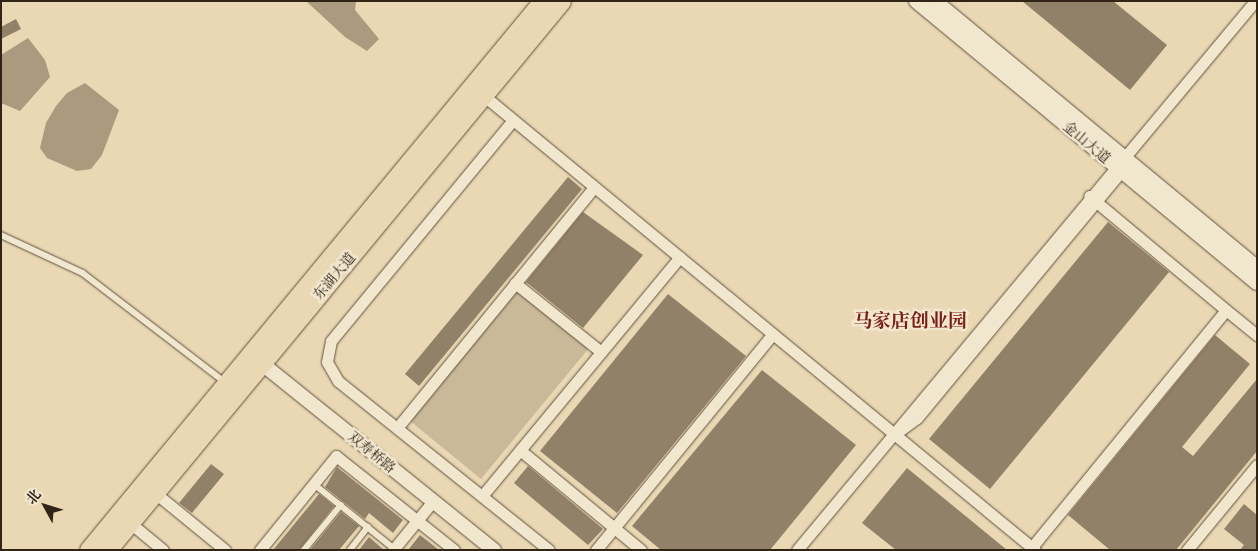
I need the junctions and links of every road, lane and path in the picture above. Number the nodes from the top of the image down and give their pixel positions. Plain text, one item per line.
1 (543, 1) edge
2 (561, 1) edge
3 (916, 1) edge
4 (935, 1) edge
5 (1255, 1) edge
6 (483, 95) junction
7 (513, 120) junction
8 (1122, 163) junction
9 (594, 186) junction
10 (1092, 199) junction
11 (1, 235) edge
12 (680, 257) junction
13 (1257, 267) edge
14 (515, 283) junction
15 (1257, 283) edge
16 (1226, 310) junction
17 (773, 334) junction
18 (1257, 335) edge
19 (601, 352) junction
20 (256, 359) junction
21 (226, 383) junction
22 (397, 428) junction
23 (894, 433) junction
24 (520, 450) junction
25 (1257, 465) edge
26 (314, 484) junction
27 (154, 492) junction
28 (482, 496) junction
29 (433, 501) junction
30 (341, 505) junction
31 (417, 520) junction
32 (129, 522) junction
33 (368, 527) junction
34 (614, 528) junction
35 (1034, 548) edge
36 (394, 549) edge
37 (89, 550) edge
38 (106, 550) edge
39 (163, 550) edge
40 (225, 550) edge
41 (260, 550) edge
42 (304, 550) edge
43 (350, 550) edge
44 (454, 550) edge
45 (494, 550) edge
46 (549, 550) edge
47 (596, 550) edge
48 (642, 550) edge
49 (797, 550) edge
50 (1187, 550) edge

1 - 20 highway, 东湖大道
2 - 6 highway, 东湖大道
3 - 8 street, 金山大道
4 - 8 street, 金山大道
5 - 8 street
6 - 7 street
6 - 20 highway, 东湖大道
7 - 9 street
7 - 22 street
8 - 10 street
8 - 13 street, 金山大道
8 - 15 street, 金山大道
9 - 12 street
9 - 14 street
10 - 16 street
10 - 23 street
11 - 21 lane
12 - 17 street
12 - 19 street
14 - 19 street
14 - 22 street
16 - 18 street
16 - 35 street
17 - 23 street
17 - 34 street
19 - 24 street
20 - 21 highway, 东湖大道
20 - 27 highway, 东湖大道
20 - 29 street, 双寿桥路
21 - 37 highway, 东湖大道
22 - 28 street
23 - 35 street
23 - 49 street
24 - 28 street
24 - 34 street
25 - 50 street
26 - 30 lane
26 - 31 street
26 - 41 street
27 - 32 highway, 东湖大道
27 - 40 street
28 - 46 street
29 - 31 street
29 - 45 street, 双寿桥路
30 - 33 lane
30 - 42 lane
31 - 36 street
31 - 44 street
32 - 38 highway, 东湖大道
32 - 39 street
33 - 36 lane
33 - 43 lane
34 - 47 street
34 - 48 street

